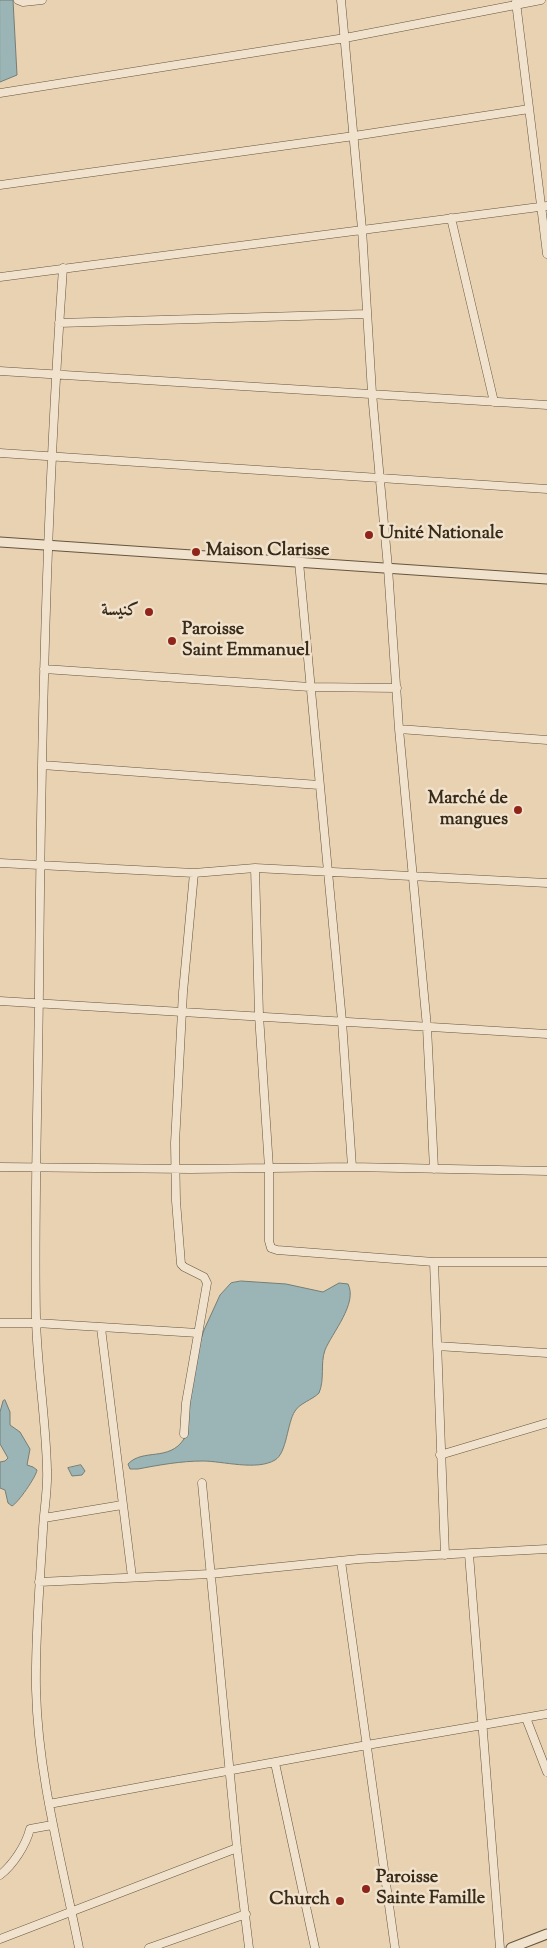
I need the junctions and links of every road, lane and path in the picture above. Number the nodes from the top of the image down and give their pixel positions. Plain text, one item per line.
1 (18, 0) edge
2 (42, 0) edge
3 (342, 0) edge
4 (541, 0) edge
5 (516, 2) edge
6 (345, 38) junction
7 (0, 93) edge
8 (530, 109) junction
9 (354, 136) junction
10 (0, 185) edge
11 (544, 206) edge
12 (451, 218) junction
13 (362, 229) junction
14 (547, 254) edge
15 (63, 268) junction
16 (0, 277) edge
17 (367, 314) junction
18 (59, 323) junction
19 (0, 371) edge
20 (57, 374) junction
21 (372, 393) junction
22 (494, 402) junction
23 (547, 405) edge
24 (0, 452) edge
25 (52, 456) junction
26 (380, 476) junction
27 (547, 489) edge
28 (0, 542) edge
29 (48, 545) junction
30 (299, 562) junction
31 (388, 568) junction
32 (547, 579) edge
33 (44, 669) junction
34 (310, 688) junction
35 (397, 688) junction
36 (399, 729) junction
37 (547, 740) edge
38 (42, 765) junction
39 (319, 785) junction
40 (0, 863) edge
41 (40, 864) junction
42 (255, 868) junction
43 (327, 872) junction
44 (194, 873) junction
45 (412, 877) junction
46 (547, 883) edge
47 (0, 1001) edge
48 (39, 1004) junction
49 (182, 1012) junction
50 (259, 1015) junction
51 (342, 1021) junction
52 (427, 1027) junction
53 (547, 1034) edge
54 (0, 1167) edge
55 (352, 1167) junction
56 (35, 1168) junction
57 (269, 1168) junction
58 (174, 1169) junction
59 (434, 1169) junction
60 (547, 1171) edge
61 (434, 1262) junction
62 (547, 1262) edge
63 (36, 1323) junction
64 (0, 1324) edge
65 (101, 1328) junction
66 (198, 1333) junction
67 (438, 1346) junction
68 (547, 1353) edge
69 (547, 1423) edge
70 (184, 1434) dead end
71 (440, 1455) junction
72 (202, 1483) dead end
73 (122, 1505) junction
74 (44, 1518) junction
75 (547, 1549) edge
76 (469, 1554) junction
77 (445, 1555) junction
78 (341, 1561) junction
79 (210, 1574) junction
80 (132, 1577) junction
81 (40, 1582) junction
82 (547, 1714) edge
83 (526, 1718) junction
84 (483, 1726) junction
85 (367, 1745) junction
86 (275, 1763) junction
87 (230, 1771) junction
88 (547, 1772) edge
89 (49, 1804) junction
90 (52, 1825) junction
91 (237, 1848) junction
92 (0, 1875) edge
93 (72, 1911) junction
94 (246, 1914) junction
95 (547, 1934) edge
96 (0, 1939) edge
97 (79, 1948) edge
98 (148, 1948) edge
99 (249, 1948) edge
100 (316, 1948) edge
101 (395, 1948) edge
102 (500, 1948) edge
103 (511, 1948) edge

1 - 2 street
3 - 6 street
4 - 5 street
5 - 6 street
5 - 8 street
6 - 7 street
6 - 9 street
8 - 9 street
8 - 11 street
9 - 10 street
9 - 13 street
11 - 12 street
11 - 14 street
12 - 13 street
12 - 22 street
13 - 15 street
13 - 17 street
15 - 16 street
15 - 18 street
17 - 18 street
17 - 21 street
18 - 20 street
19 - 20 street
20 - 21 street
20 - 25 street
21 - 22 street
21 - 26 street
22 - 23 street
24 - 25 street
25 - 26 street
25 - 29 street
26 - 27 street
26 - 31 street
28 - 29 street
29 - 30 street
29 - 33 street
30 - 31 street
30 - 34 street
31 - 32 street
31 - 35 street
33 - 34 street
33 - 38 street
34 - 35 street
34 - 39 street
35 - 36 street
36 - 37 street
36 - 45 street
38 - 39 street
38 - 41 street
39 - 43 street
40 - 41 street
41 - 44 street
41 - 48 street
42 - 43 street
42 - 44 street
42 - 50 street
43 - 45 street
43 - 51 street
44 - 49 street
45 - 46 street
45 - 52 street
47 - 48 street
48 - 49 street
48 - 56 street
49 - 50 street
49 - 58 street
50 - 51 street
50 - 57 street
51 - 52 street
51 - 55 street
52 - 53 street
52 - 59 street
54 - 56 street
55 - 57 street
55 - 59 street
56 - 58 street
56 - 63 street
57 - 58 street
57 - 61 street
58 - 66 street
59 - 60 street
61 - 62 street
61 - 67 street
63 - 64 street
63 - 65 street
63 - 74 street
65 - 66 street
65 - 73 street
66 - 70 street
67 - 68 street
67 - 71 street
69 - 71 street
71 - 77 street
72 - 79 street
73 - 74 street
73 - 80 street
74 - 81 street
75 - 76 street
76 - 77 street
76 - 84 street
77 - 78 street
78 - 79 street
78 - 85 street
79 - 80 street
79 - 87 street
80 - 81 street
81 - 89 street
82 - 83 street
83 - 84 street
83 - 88 street
84 - 85 street
84 - 102 street
85 - 86 street
85 - 101 street
86 - 87 street
86 - 100 street
87 - 89 street
87 - 91 street
89 - 90 street
90 - 92 street
90 - 93 street
91 - 93 street
91 - 94 street
93 - 96 street
93 - 97 street
94 - 98 street
94 - 99 street
95 - 103 street

